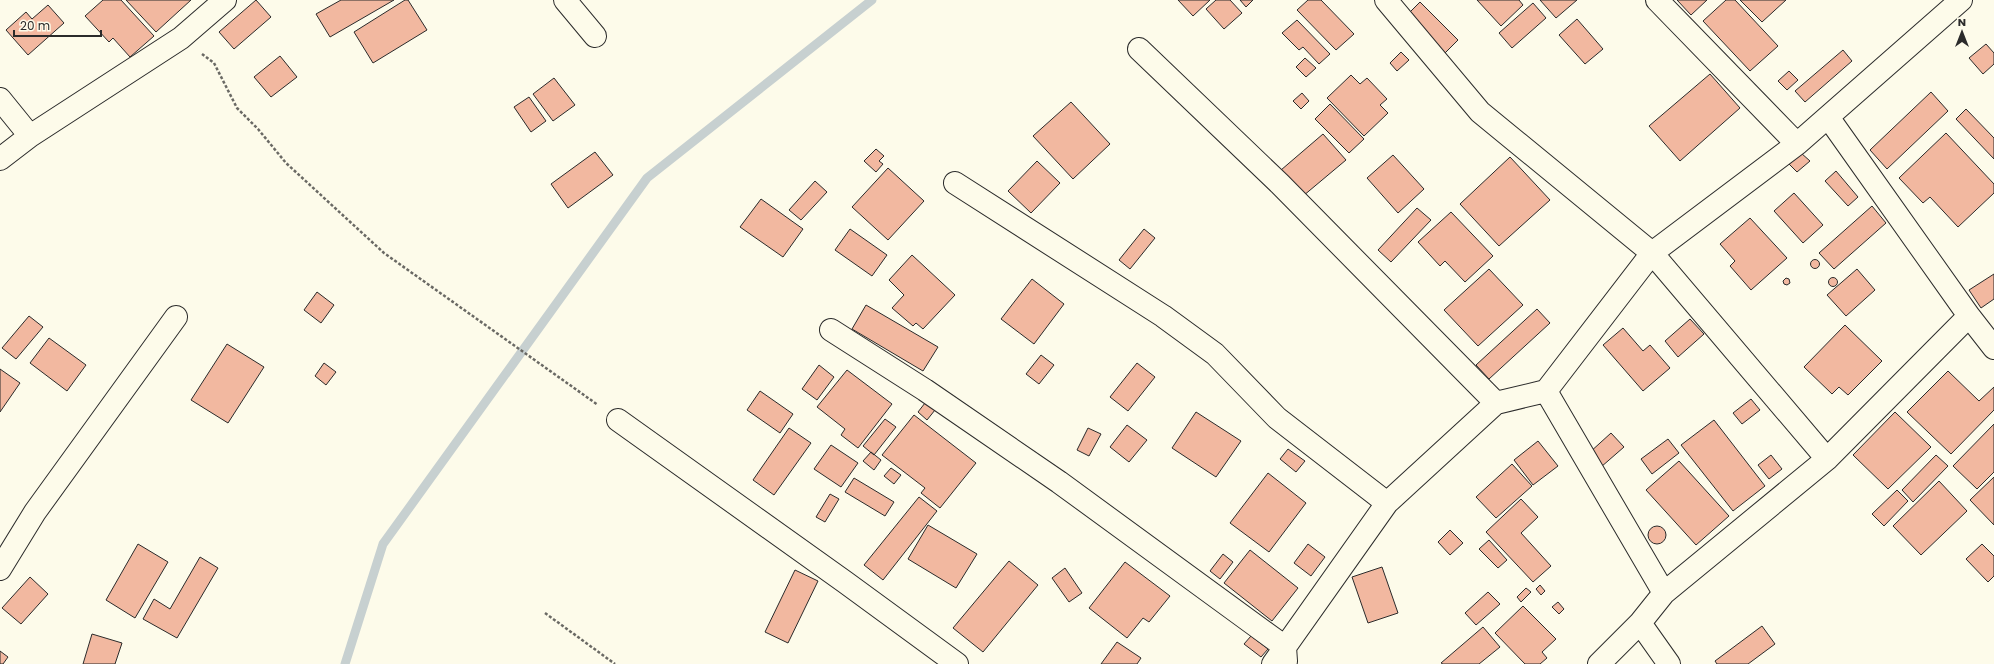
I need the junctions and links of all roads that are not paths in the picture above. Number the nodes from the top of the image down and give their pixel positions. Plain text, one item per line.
1 (225, 0) edge
2 (565, 0) edge
3 (1386, 0) edge
4 (1657, 0) edge
5 (1961, 0) edge
6 (595, 36) dead end
7 (1139, 49) dead end
8 (0, 99) edge
9 (1828, 117) junction
10 (30, 136) junction
11 (1797, 144) junction
12 (0, 159) edge
13 (955, 183) dead end
14 (1652, 253) junction
15 (1969, 316) junction
16 (176, 317) dead end
17 (831, 330) dead end
18 (1994, 348) edge
19 (1546, 390) junction
20 (1496, 403) junction
21 (618, 420) road end
22 (1827, 458) junction
23 (1387, 503) junction
24 (0, 568) edge
25 (1664, 593) junction
26 (1640, 623) junction
27 (1281, 658) edge
28 (957, 664) edge
29 (1599, 664) edge
30 (1669, 664) edge

1 - 10 street
2 - 6 street
3 - 14 street
4 - 11 street
5 - 9 street
7 - 20 street
8 - 10 street
9 - 11 street
9 - 15 street
10 - 12 street
11 - 14 street
13 - 23 street
14 - 19 street
14 - 22 street
15 - 18 street
15 - 22 street
16 - 24 street
17 - 27 street
19 - 20 street
19 - 25 street
20 - 23 street
21 - 28 street
22 - 25 street
23 - 27 street
25 - 26 street
26 - 29 street
26 - 30 street

